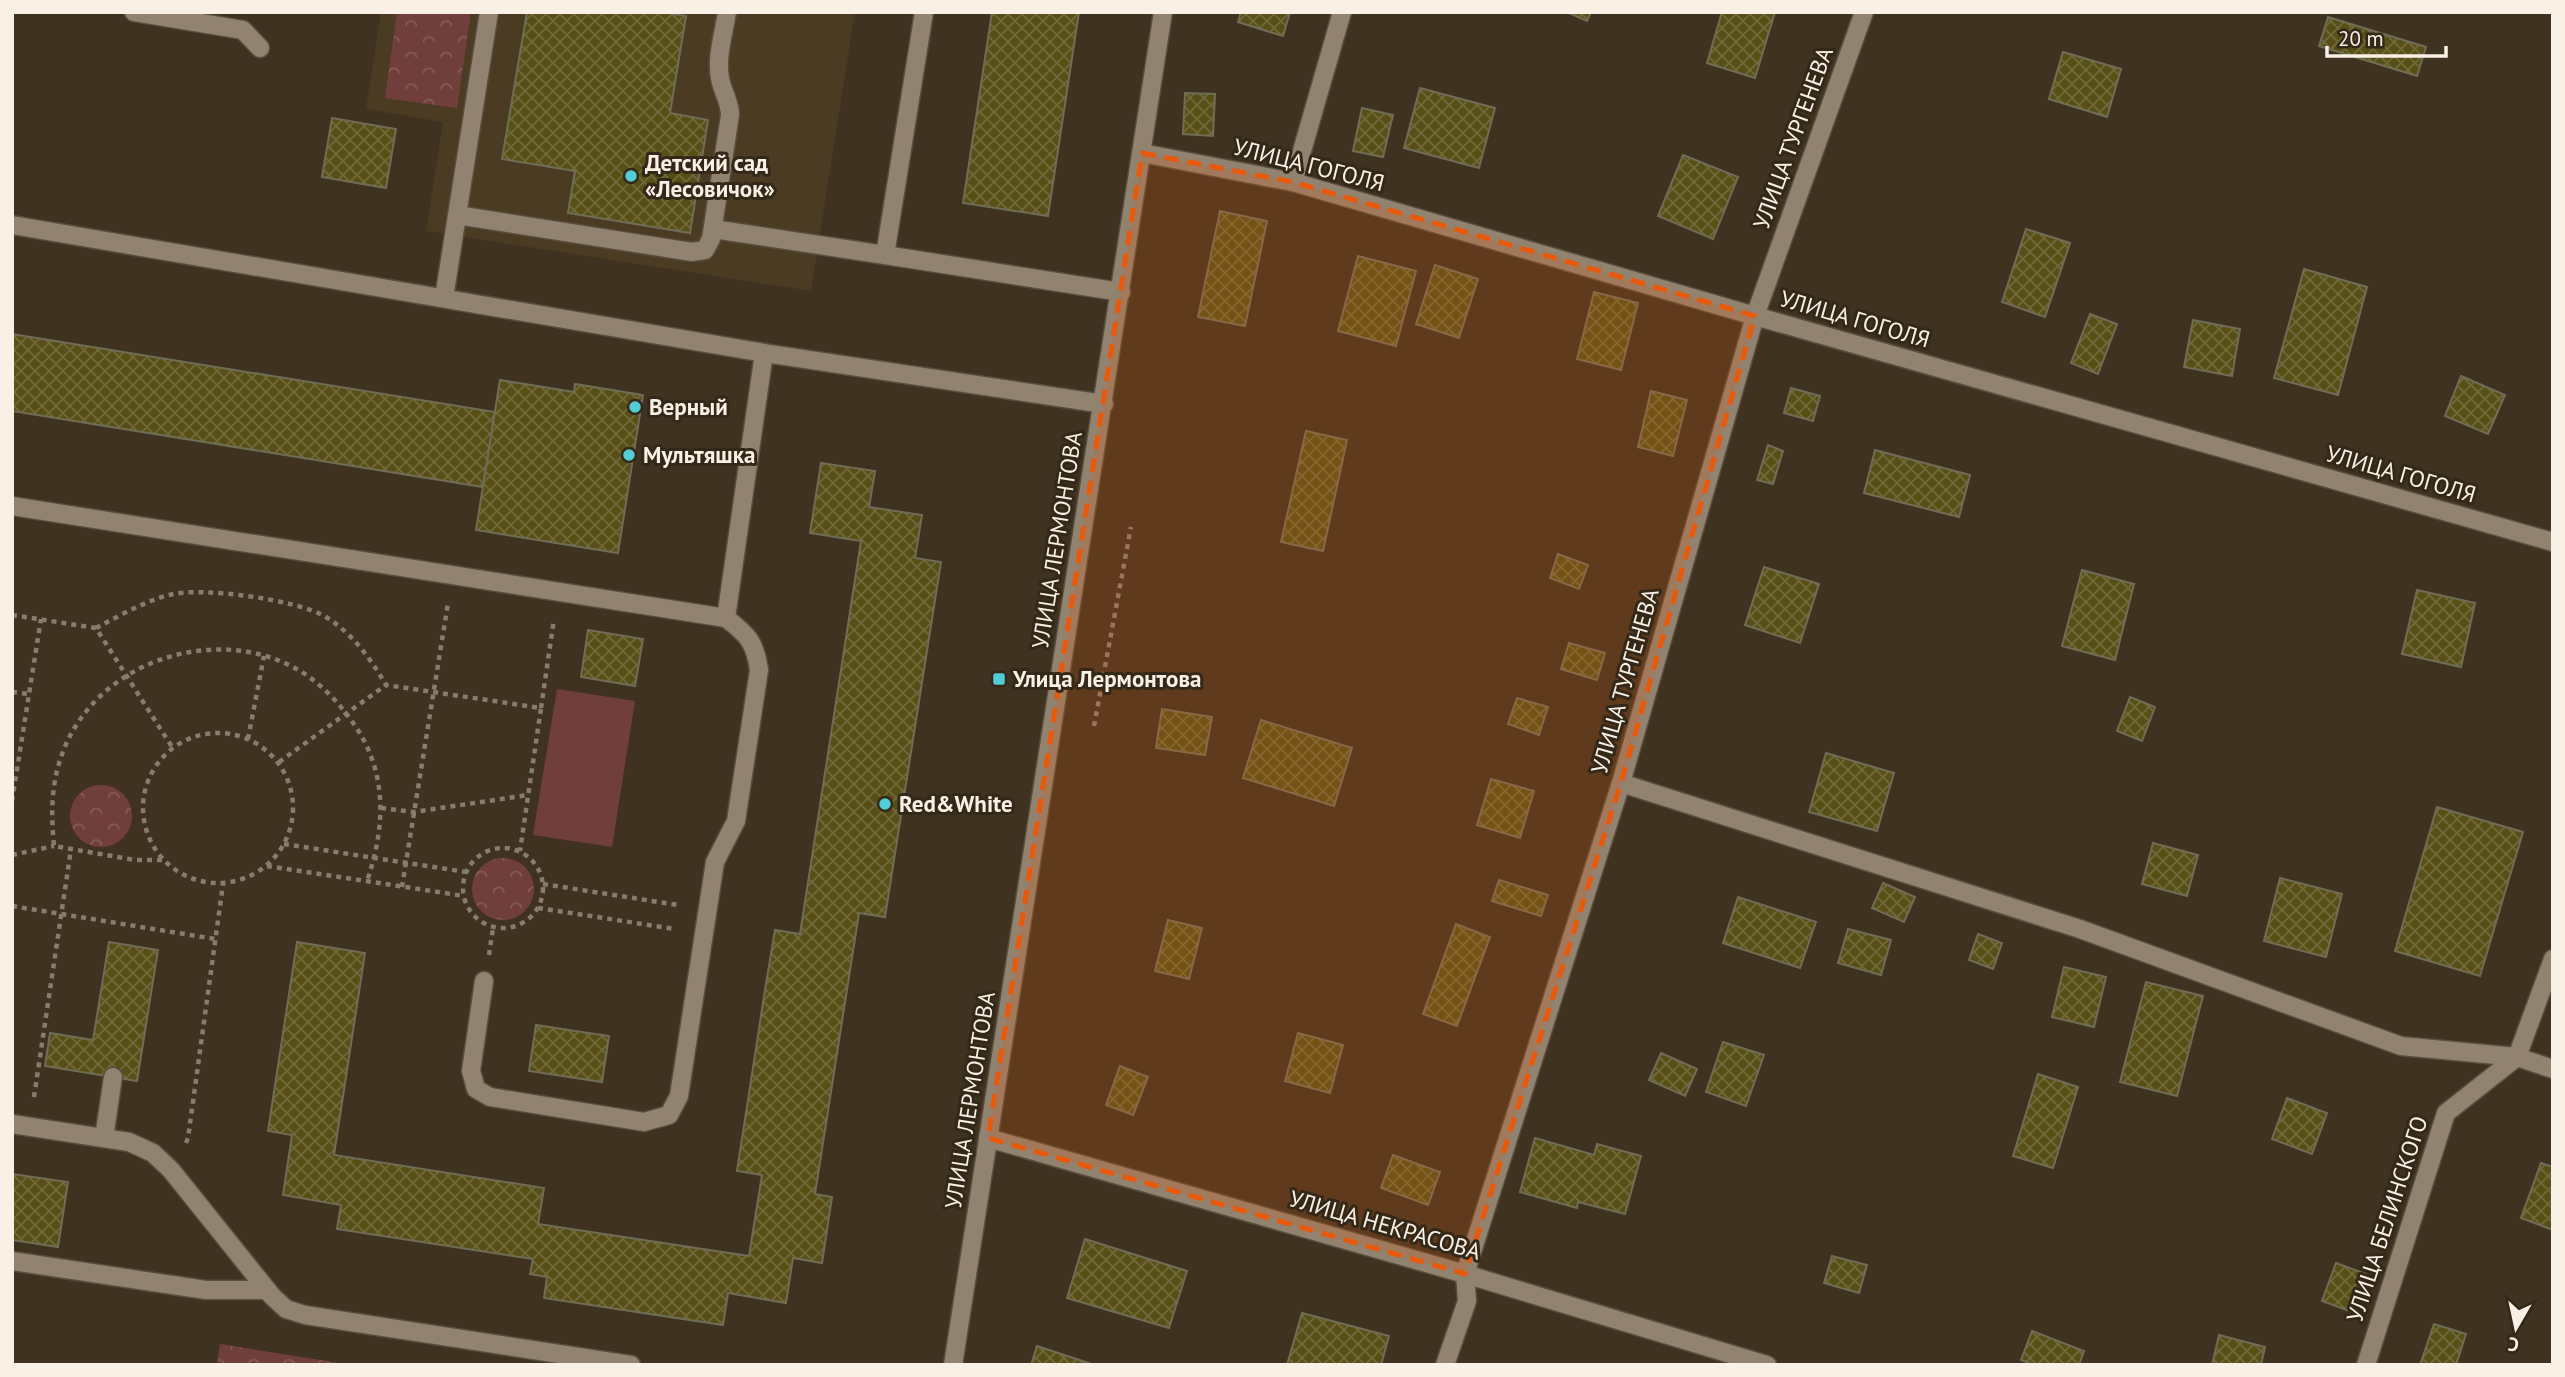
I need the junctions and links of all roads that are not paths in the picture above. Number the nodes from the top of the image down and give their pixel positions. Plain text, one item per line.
1 (134, 12) edge
2 (489, 12) edge
3 (727, 12) edge
4 (924, 12) edge
5 (1163, 12) edge
6 (1342, 12) edge
7 (1864, 12) edge
8 (260, 48) dead end
9 (1142, 153) junction
10 (1293, 182) junction
11 (457, 215) junction
12 (12, 225) edge
13 (713, 229) junction
14 (885, 255) junction
15 (1121, 292) junction
16 (443, 298) junction
17 (1755, 316) junction
18 (764, 353) junction
19 (1104, 404) junction
20 (12, 506) edge
21 (2553, 542) edge
22 (726, 618) junction
23 (1621, 783) junction
24 (2553, 959) edge
25 (484, 981) dead end
26 (2516, 1057) junction
27 (2553, 1069) edge
28 (113, 1077) dead end
29 (21, 1125) edge
30 (104, 1138) junction
31 (988, 1138) junction
32 (12, 1261) edge
33 (1465, 1273) junction
34 (267, 1290) junction
35 (631, 1365) edge
36 (953, 1365) edge
37 (1444, 1365) edge
38 (1768, 1365) edge
39 (2367, 1365) edge

1 - 8 street
2 - 11 street
3 - 13 street
4 - 14 street
5 - 9 street, УЛИЦА ЛЕРМОНТОВА
6 - 10 street
7 - 17 street, УЛИЦА ТУРГЕНЕВА
9 - 10 street, УЛИЦА ГОГОЛЯ
9 - 15 street, УЛИЦА ЛЕРМОНТОВА
10 - 17 street, УЛИЦА ГОГОЛЯ
11 - 13 street
11 - 16 street
12 - 16 street
13 - 14 street
14 - 15 street
15 - 19 street, УЛИЦА ЛЕРМОНТОВА
16 - 18 street
17 - 21 street, УЛИЦА ГОГОЛЯ
17 - 23 street, УЛИЦА ТУРГЕНЕВА
18 - 19 street
18 - 22 street
19 - 31 street, УЛИЦА ЛЕРМОНТОВА
20 - 22 street
22 - 25 street
23 - 26 street
23 - 33 street, УЛИЦА ТУРГЕНЕВА
24 - 26 street
26 - 27 street
26 - 39 street, УЛИЦА БЕЛИНСКОГО
28 - 30 street
29 - 30 street
30 - 34 street
31 - 33 street, УЛИЦА НЕКРАСОВА
31 - 36 street, УЛИЦА ЛЕРМОНТОВА
32 - 34 street
33 - 37 street, УЛИЦА ТУРГЕНЕВА
33 - 38 street, УЛИЦА НЕКРАСОВА
34 - 35 street

